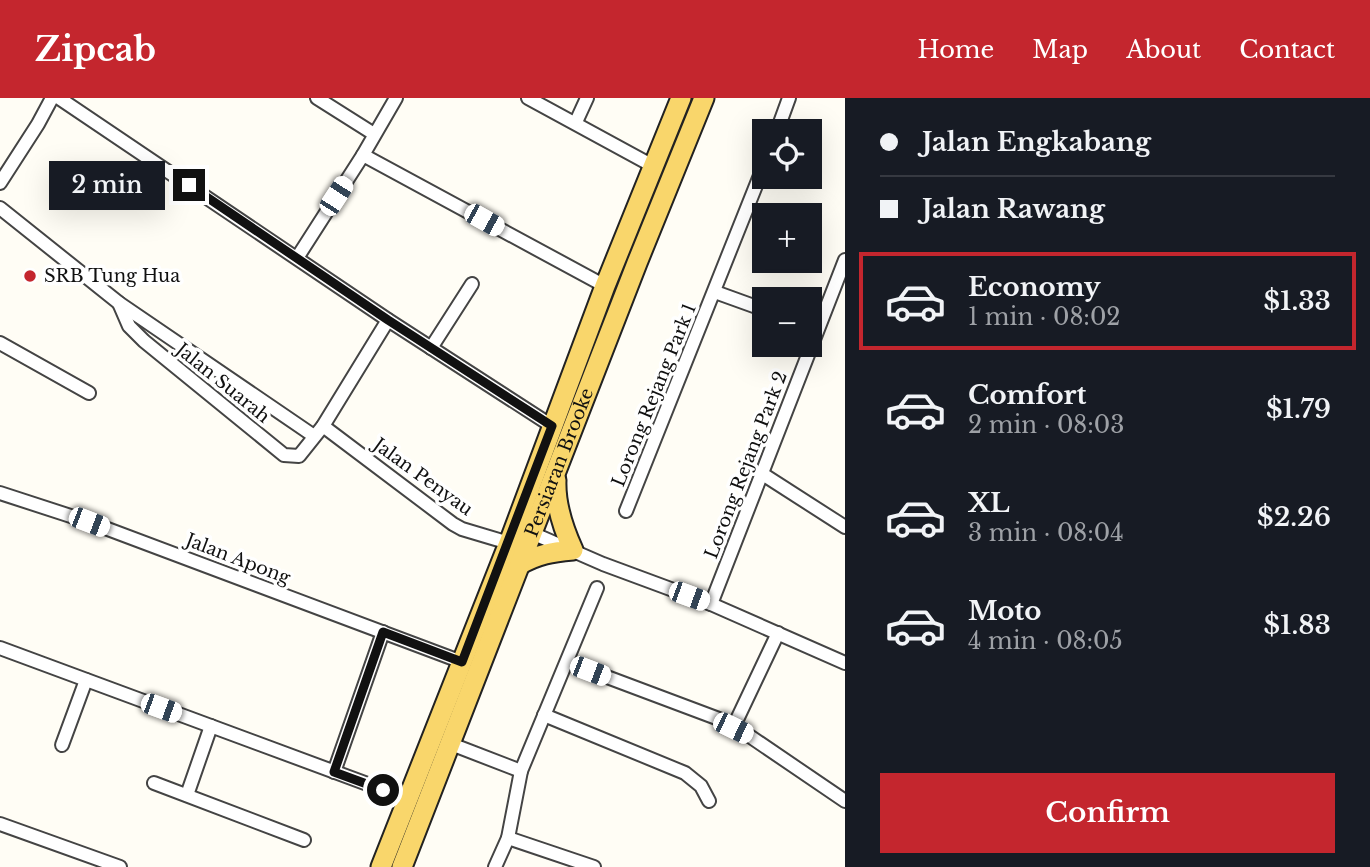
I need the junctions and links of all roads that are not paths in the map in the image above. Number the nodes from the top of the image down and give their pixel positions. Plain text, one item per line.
1 (51, 98) edge
2 (59, 98) edge
3 (317, 98) edge
4 (396, 98) edge
5 (528, 98) edge
6 (587, 98) edge
7 (681, 98) edge
8 (704, 98) edge
9 (789, 98) edge
10 (781, 119) edge
11 (576, 122) junction
12 (374, 134) junction
13 (363, 155) junction
14 (653, 166) junction
15 (0, 183) edge
16 (755, 189) edge
17 (0, 208) edge
18 (297, 258) junction
19 (845, 260) edge
20 (472, 284) dead end
21 (605, 286) junction
22 (715, 292) junction
23 (119, 303) junction
24 (752, 305) edge
25 (822, 310) edge
26 (388, 320) junction
27 (0, 343) edge
28 (431, 348) junction
29 (803, 357) edge
30 (89, 393) dead end
31 (552, 426) junction
32 (319, 431) junction
33 (761, 473) junction
34 (556, 475) junction
35 (0, 493) edge
36 (626, 511) dead end
37 (845, 527) edge
38 (519, 534) junction
39 (573, 550) junction
40 (519, 565) junction
41 (597, 588) dead end
42 (711, 604) junction
43 (383, 632) junction
44 (778, 633) junction
45 (0, 648) edge
46 (462, 662) junction
47 (567, 662) junction
48 (845, 663) edge
49 (86, 680) junction
50 (544, 715) junction
51 (211, 726) junction
52 (733, 728) junction
53 (451, 744) junction
54 (62, 745) dead end
55 (521, 771) junction
56 (334, 772) junction
57 (154, 783) dead end
58 (187, 795) junction
59 (408, 799) junction
60 (709, 801) dead end
61 (845, 801) edge
62 (0, 824) edge
63 (508, 838) junction
64 (304, 840) dead end
65 (120, 867) edge
66 (380, 867) edge
67 (402, 867) edge
68 (495, 867) edge
69 (594, 867) edge

1 - 15 street
2 - 18 street
3 - 12 street
4 - 12 street
5 - 11 street
6 - 11 street
7 - 14 main road, Persiaran Brooke
8 - 34 main road, Persiaran Brooke
9 - 10 street
11 - 14 street
12 - 13 street
13 - 18 street
13 - 21 street
14 - 21 main road, Persiaran Brooke
16 - 22 street, Lorong Rejang Park 1
17 - 23 street, Jalan Suarah
18 - 26 street
19 - 25 street, Lorong Rejang Park 2
20 - 28 street
21 - 31 main road, Persiaran Brooke
22 - 24 street, Lorong Rejang Park 1
22 - 36 street, Lorong Rejang Park 1
23 - 32 street, Jalan Suarah
23 - 32 street, Jalan Suarah
26 - 28 street
26 - 32 street, Jalan Suarah
27 - 30 street
28 - 31 street
29 - 33 street, Lorong Rejang Park 2
31 - 38 main road, Persiaran Brooke
32 - 38 street, Jalan Penyau
33 - 37 street
33 - 42 street, Lorong Rejang Park 2
34 - 38 main road, Persiaran Brooke
34 - 39 main road
35 - 43 street, Jalan Apong
38 - 39 street, Jalan Penyau
38 - 40 main road, Persiaran Brooke
38 - 46 main road, Persiaran Brooke
39 - 40 main road
39 - 42 street, Jalan Penyau
40 - 53 main road, Persiaran Brooke
41 - 47 street
42 - 44 street, Jalan Penyau
43 - 46 street, Jalan Apong
43 - 56 street
44 - 48 street, Jalan Penyau
44 - 52 street
45 - 49 street
46 - 59 main road, Persiaran Brooke
47 - 50 street
47 - 52 street
49 - 51 street
49 - 54 street
50 - 55 street
50 - 60 street
51 - 56 street
51 - 58 street
52 - 61 street
53 - 55 street
53 - 67 main road, Persiaran Brooke
55 - 63 street
56 - 59 street
57 - 58 street
58 - 64 street
59 - 66 main road, Persiaran Brooke
62 - 65 street
63 - 68 street
63 - 69 street

